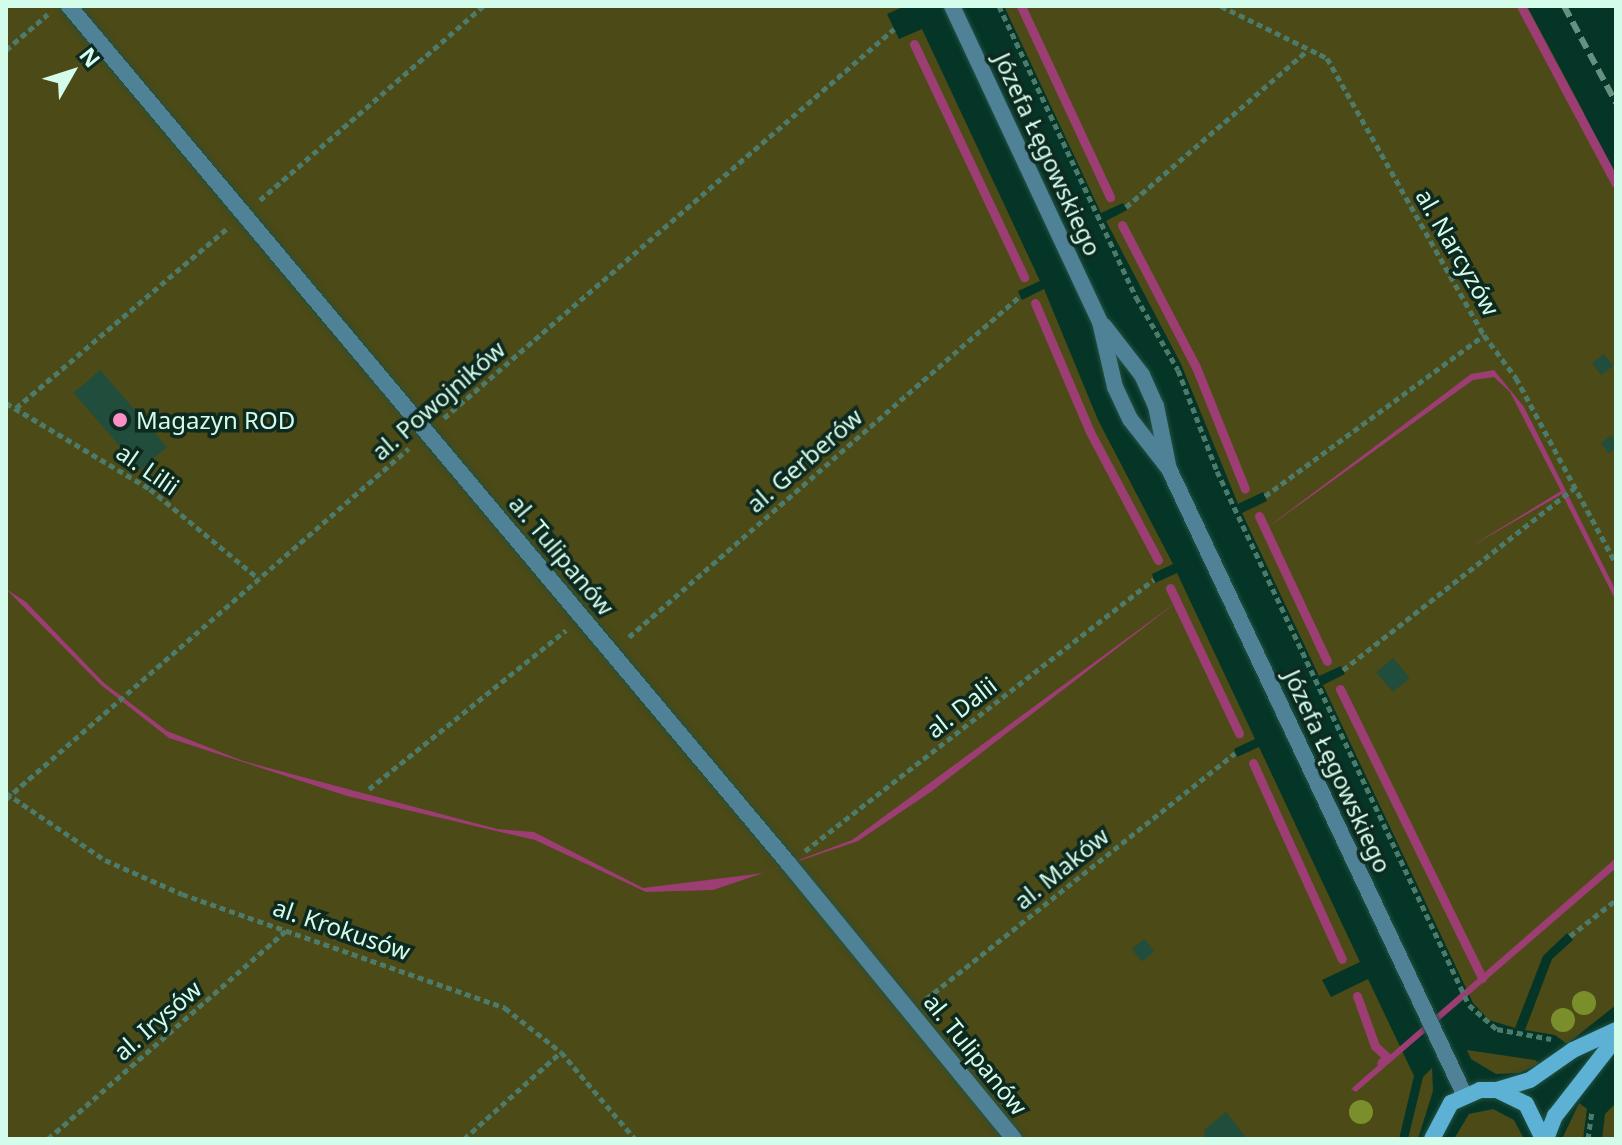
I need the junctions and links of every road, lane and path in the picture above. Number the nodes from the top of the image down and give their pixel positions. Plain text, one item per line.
1 (58, 6) edge
2 (69, 6) edge
3 (952, 6) edge
4 (999, 6) edge
5 (1221, 6) edge
6 (894, 29) dead end
7 (6, 50) edge
8 (1308, 50) junction
9 (1126, 207) dead end
10 (1020, 296) dead end
11 (1100, 322) junction
12 (1484, 335) junction
13 (6, 403) edge
14 (428, 432) junction
15 (1169, 469) junction
16 (1574, 488) junction
17 (1265, 496) dead end
18 (1616, 564) edge
19 (259, 579) junction
20 (1154, 579) dead end
21 (582, 617) junction
22 (612, 652) junction
23 (1343, 670) dead end
24 (1235, 753) dead end
25 (369, 789) dead end
26 (7, 796) edge
27 (789, 864) junction
28 (1616, 900) edge
29 (289, 929) junction
30 (1570, 936) dead end
31 (910, 1012) junction
32 (1616, 1030) edge
33 (1616, 1038) edge
34 (561, 1052) junction
35 (1568, 1054) junction
36 (1587, 1076) junction
37 (1497, 1090) junction
38 (1464, 1094) junction
39 (48, 1139) edge
40 (464, 1139) edge
41 (635, 1139) edge
42 (1014, 1139) edge
43 (1432, 1139) edge
44 (1545, 1139) edge
45 (1588, 1139) edge

1 - 7 path
2 - 14 street, al. Tulipanów
3 - 11 street, Józefa Łęgowskiego
4 - 35 path
5 - 8 path, al. Narcyzów
6 - 14 path, al. Powojników
8 - 9 path
8 - 12 path, al. Narcyzów
10 - 22 path, al. Gerberów
11 - 15 street, Józefa Łęgowskiego
11 - 15 street, Józefa Łęgowskiego
12 - 16 path, al. Narcyzów
12 - 17 path
13 - 19 path, al. Lilii
14 - 19 path, al. Powojników
14 - 21 street, al. Tulipanów
15 - 38 street, Józefa Łęgowskiego
16 - 18 path, al. Narcyzów
16 - 23 path
19 - 26 path, al. Powojników
20 - 27 path, al. Dalii
21 - 22 street, al. Tulipanów
21 - 25 path
22 - 27 street, al. Tulipanów
24 - 31 path, al. Maków
26 - 29 path, al. Krokusów
27 - 31 street, al. Tulipanów
28 - 30 path
29 - 34 path, al. Krokusów
29 - 39 path, al. Irysów
31 - 42 street, al. Tulipanów
32 - 35 main road
33 - 36 main road
34 - 40 path
34 - 41 path, al. Krokusów
35 - 37 main road
36 - 44 main road
36 - 45 path
37 - 38 main road
37 - 44 main road
38 - 43 main road

